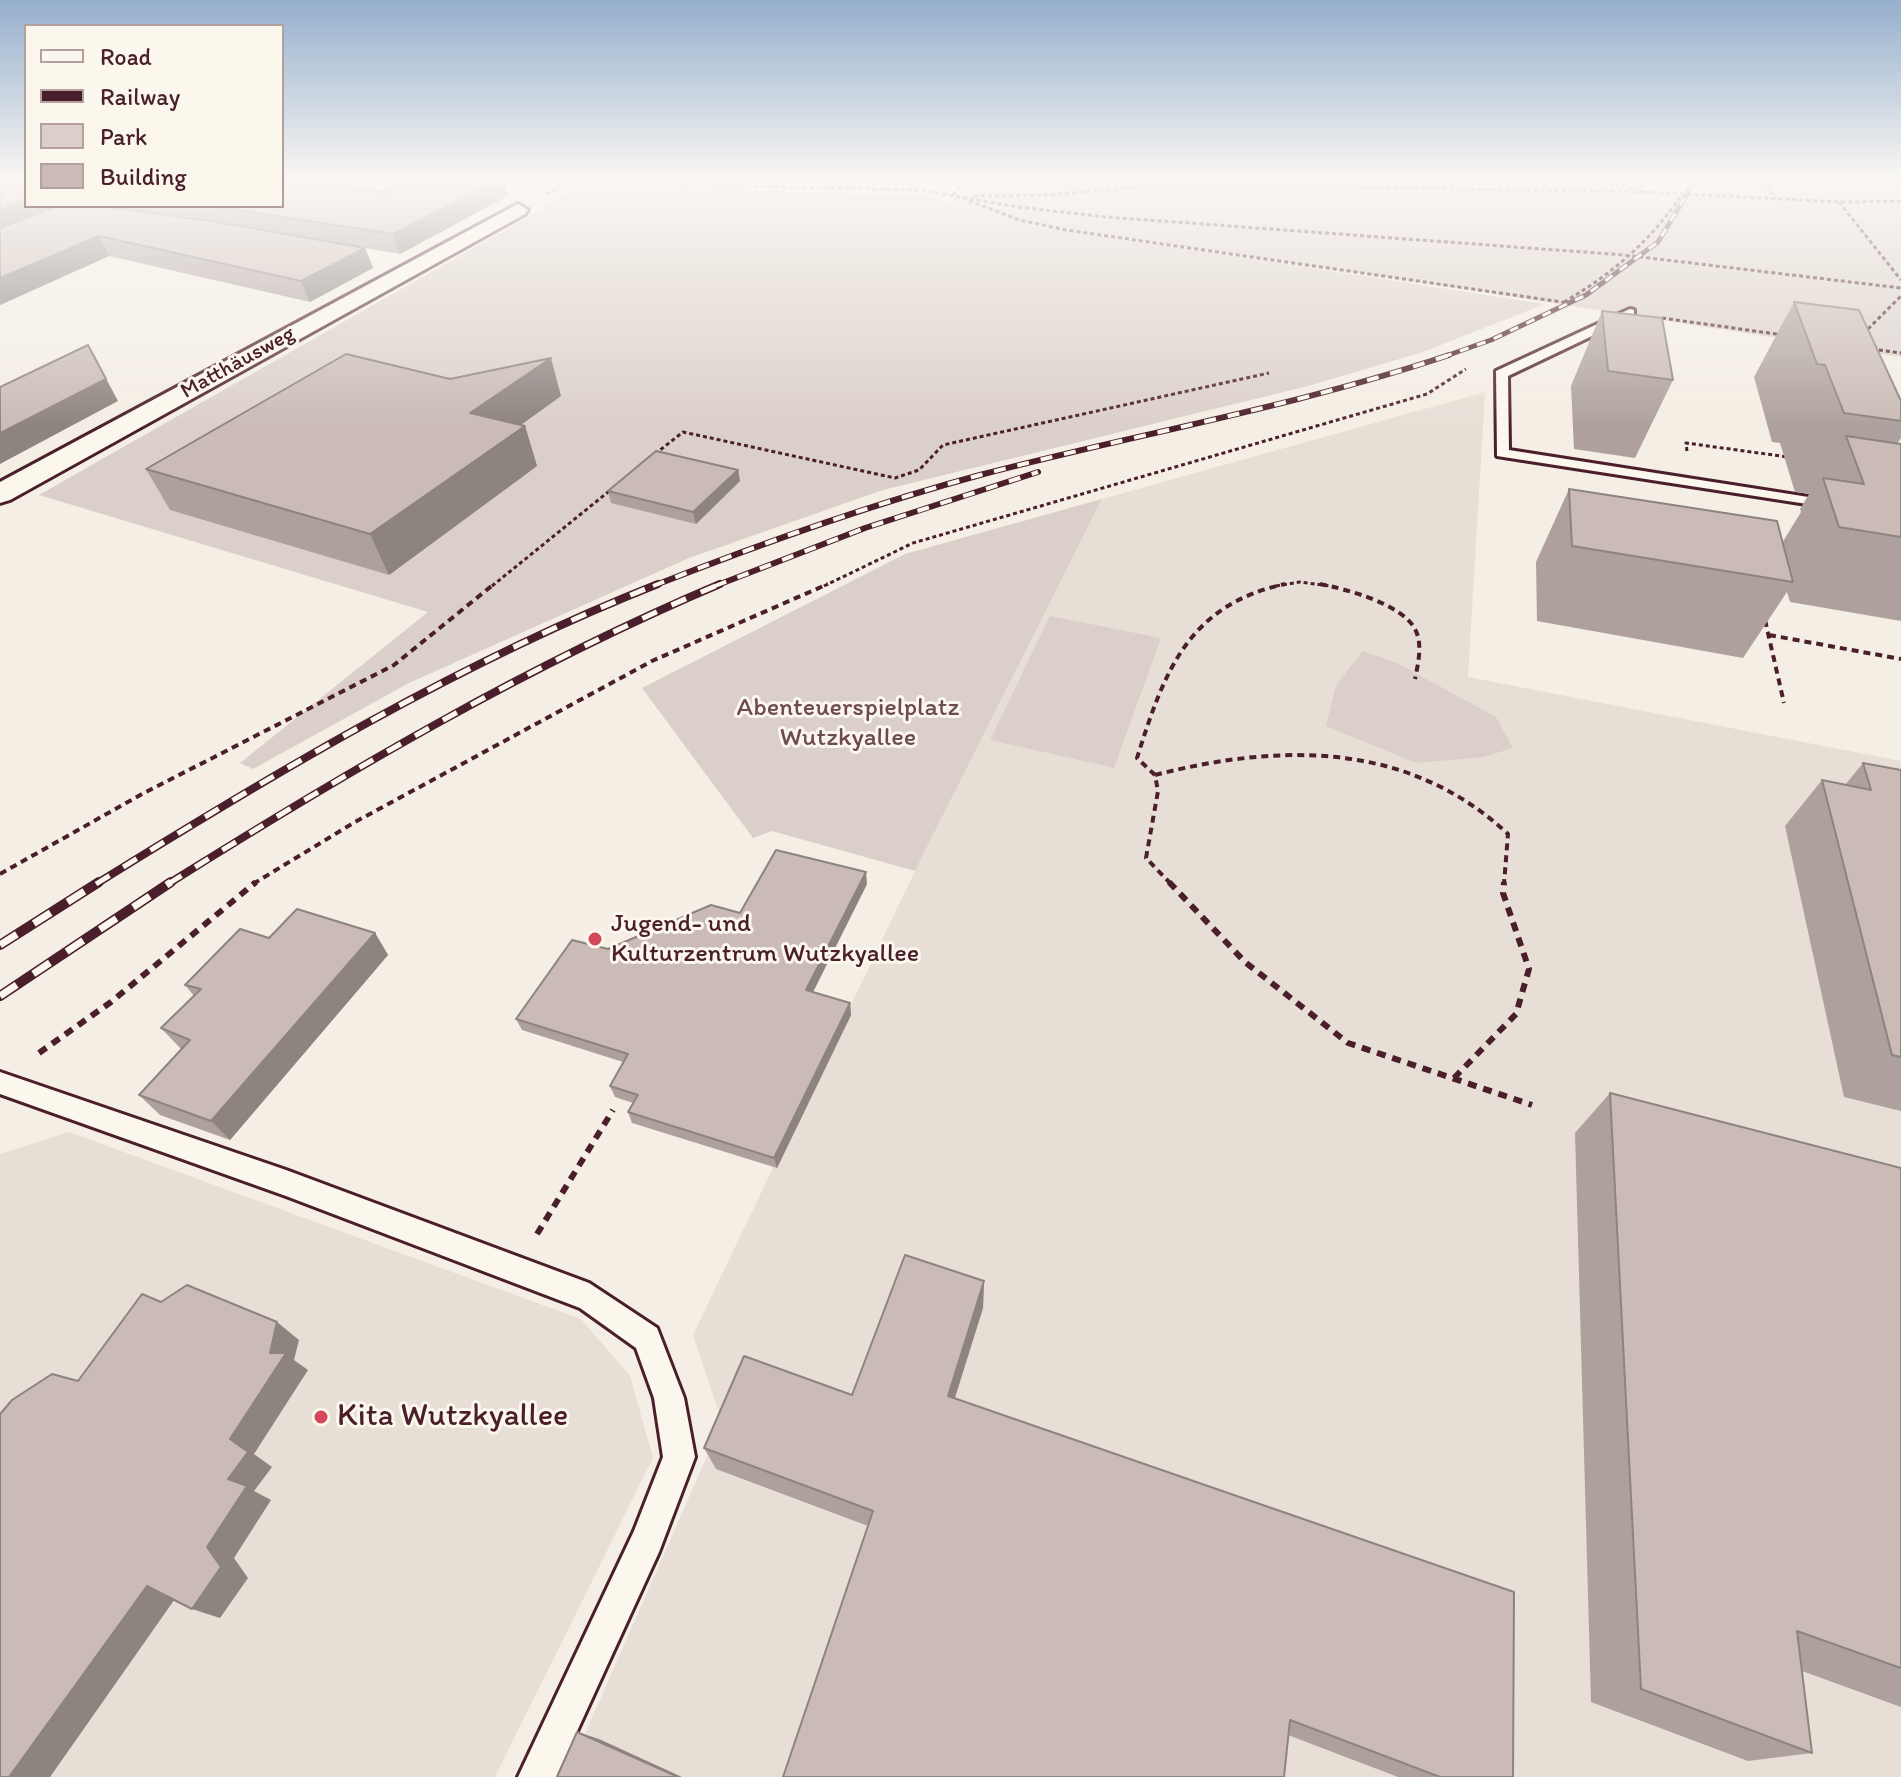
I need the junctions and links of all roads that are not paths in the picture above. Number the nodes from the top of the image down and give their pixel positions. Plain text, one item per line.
1 (389, 262) edge
2 (421, 262) edge
3 (413, 266) junction
4 (1630, 313) edge
5 (0, 494) edge
6 (1844, 508) edge
7 (0, 1083) edge
8 (537, 1777) edge

1 - 3 street
2 - 3 street, Matthäusweg
3 - 5 street, Matthäusweg
4 - 6 lane
7 - 8 lane

